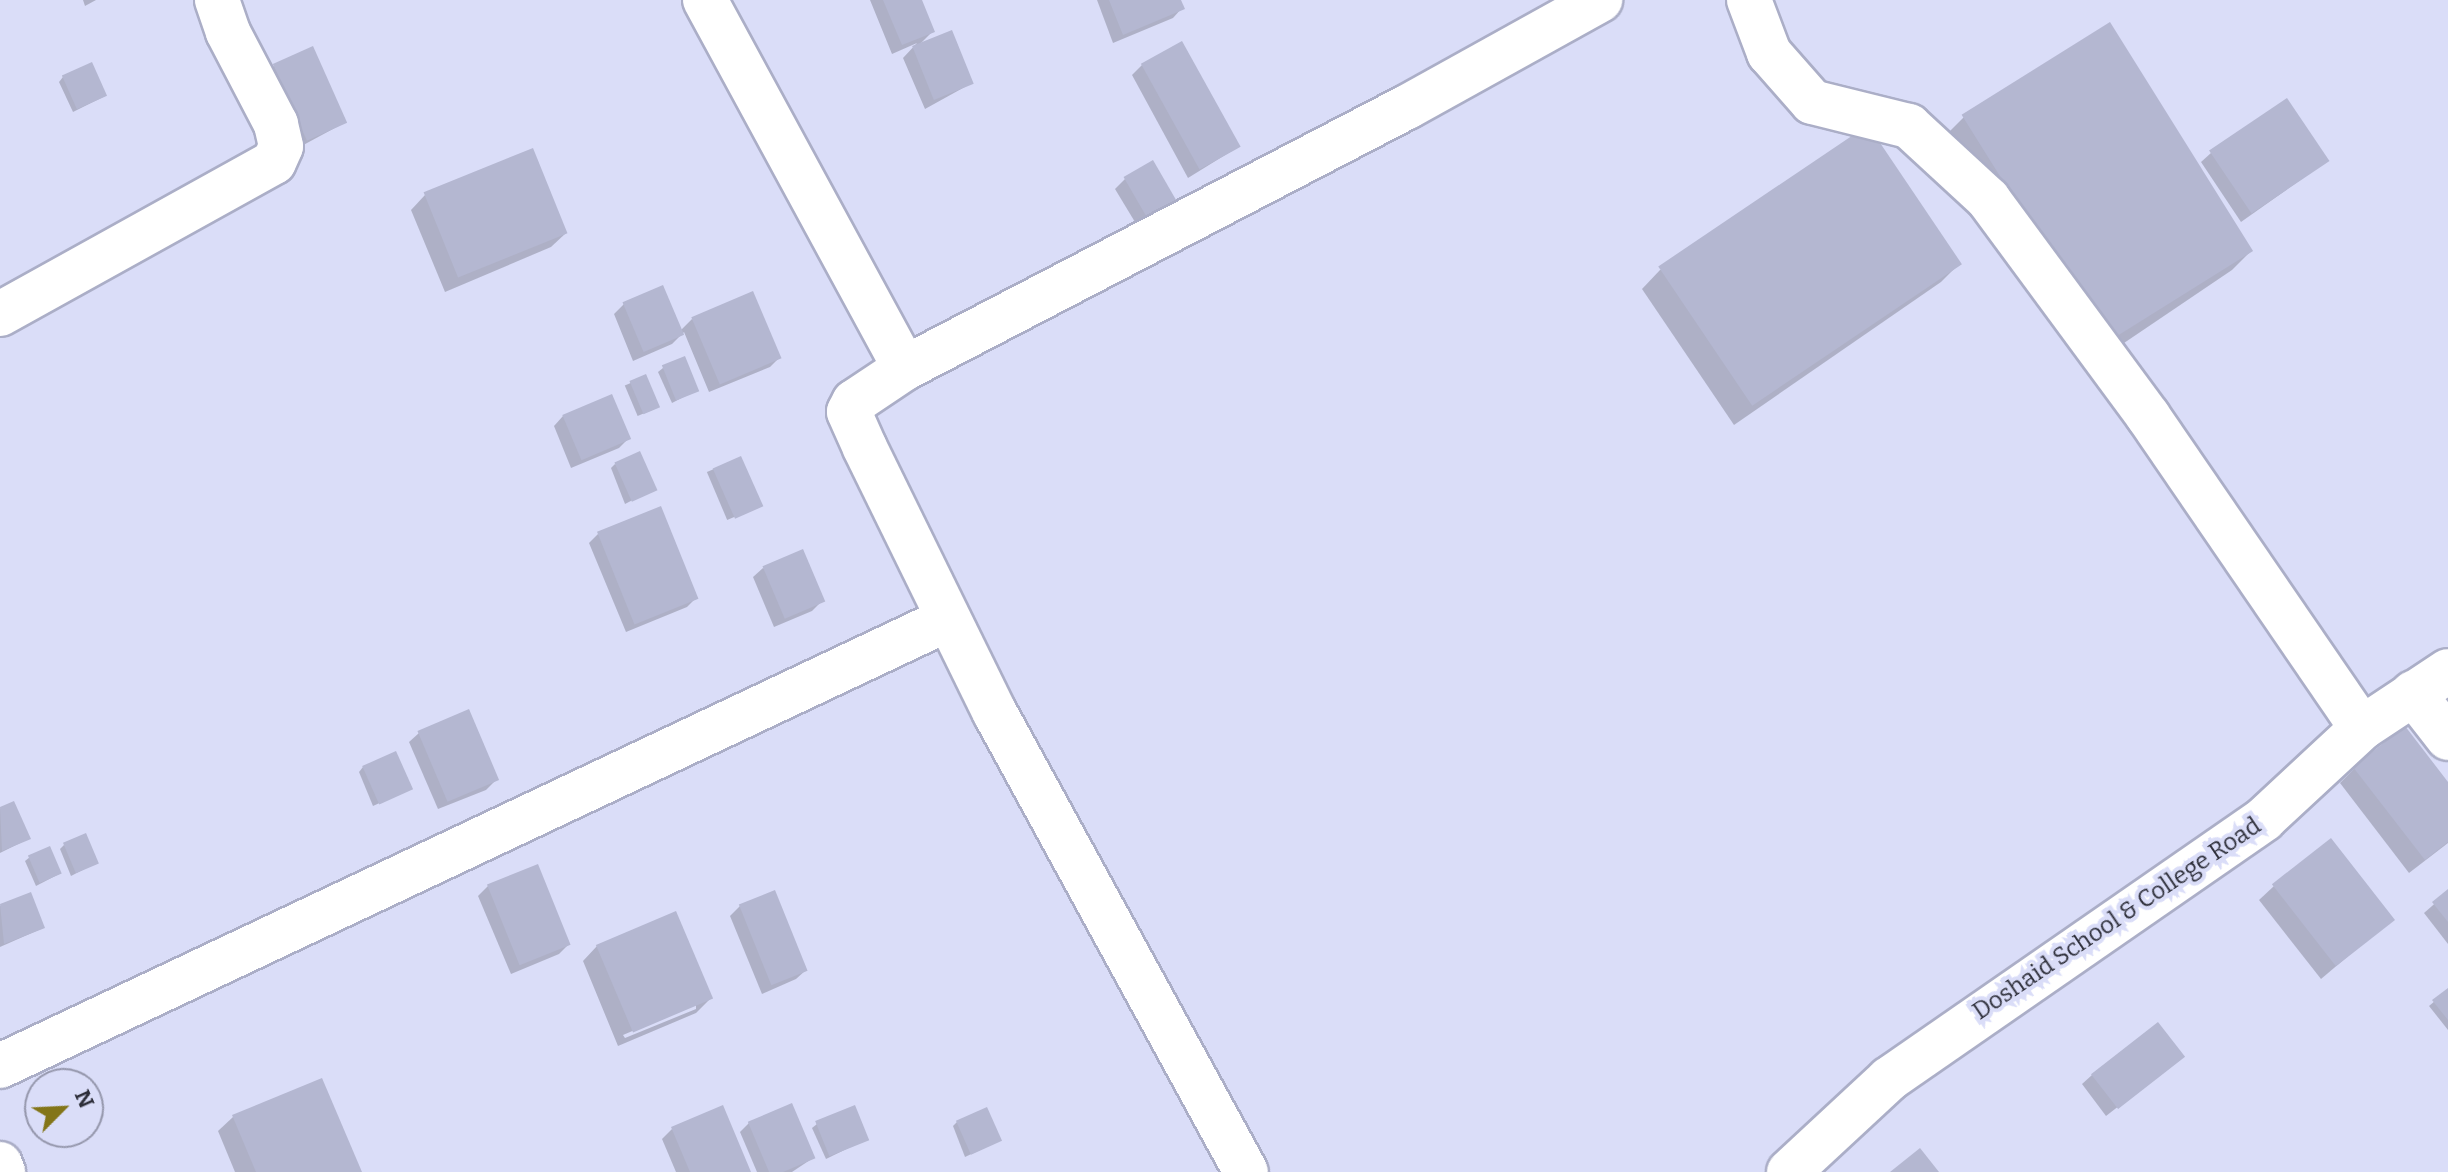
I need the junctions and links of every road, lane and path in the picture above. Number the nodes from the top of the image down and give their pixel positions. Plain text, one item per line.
1 (217, 0) edge
2 (705, 0) edge
3 (1600, 0) edge
4 (1749, 0) edge
5 (0, 314) edge
6 (905, 368) junction
7 (948, 619) junction
8 (2430, 682) edge
9 (2362, 728) junction
10 (2448, 738) edge
11 (0, 1066) edge
12 (0, 1164) edge
13 (3, 1172) edge
14 (1246, 1172) edge
15 (1789, 1172) edge

1 - 5 street
2 - 6 street
3 - 6 street
4 - 9 street
6 - 7 street
7 - 11 street
7 - 14 street
8 - 9 street, Doshaid School & College Road
8 - 10 street
9 - 15 street, Doshaid School & College Road
12 - 13 street

